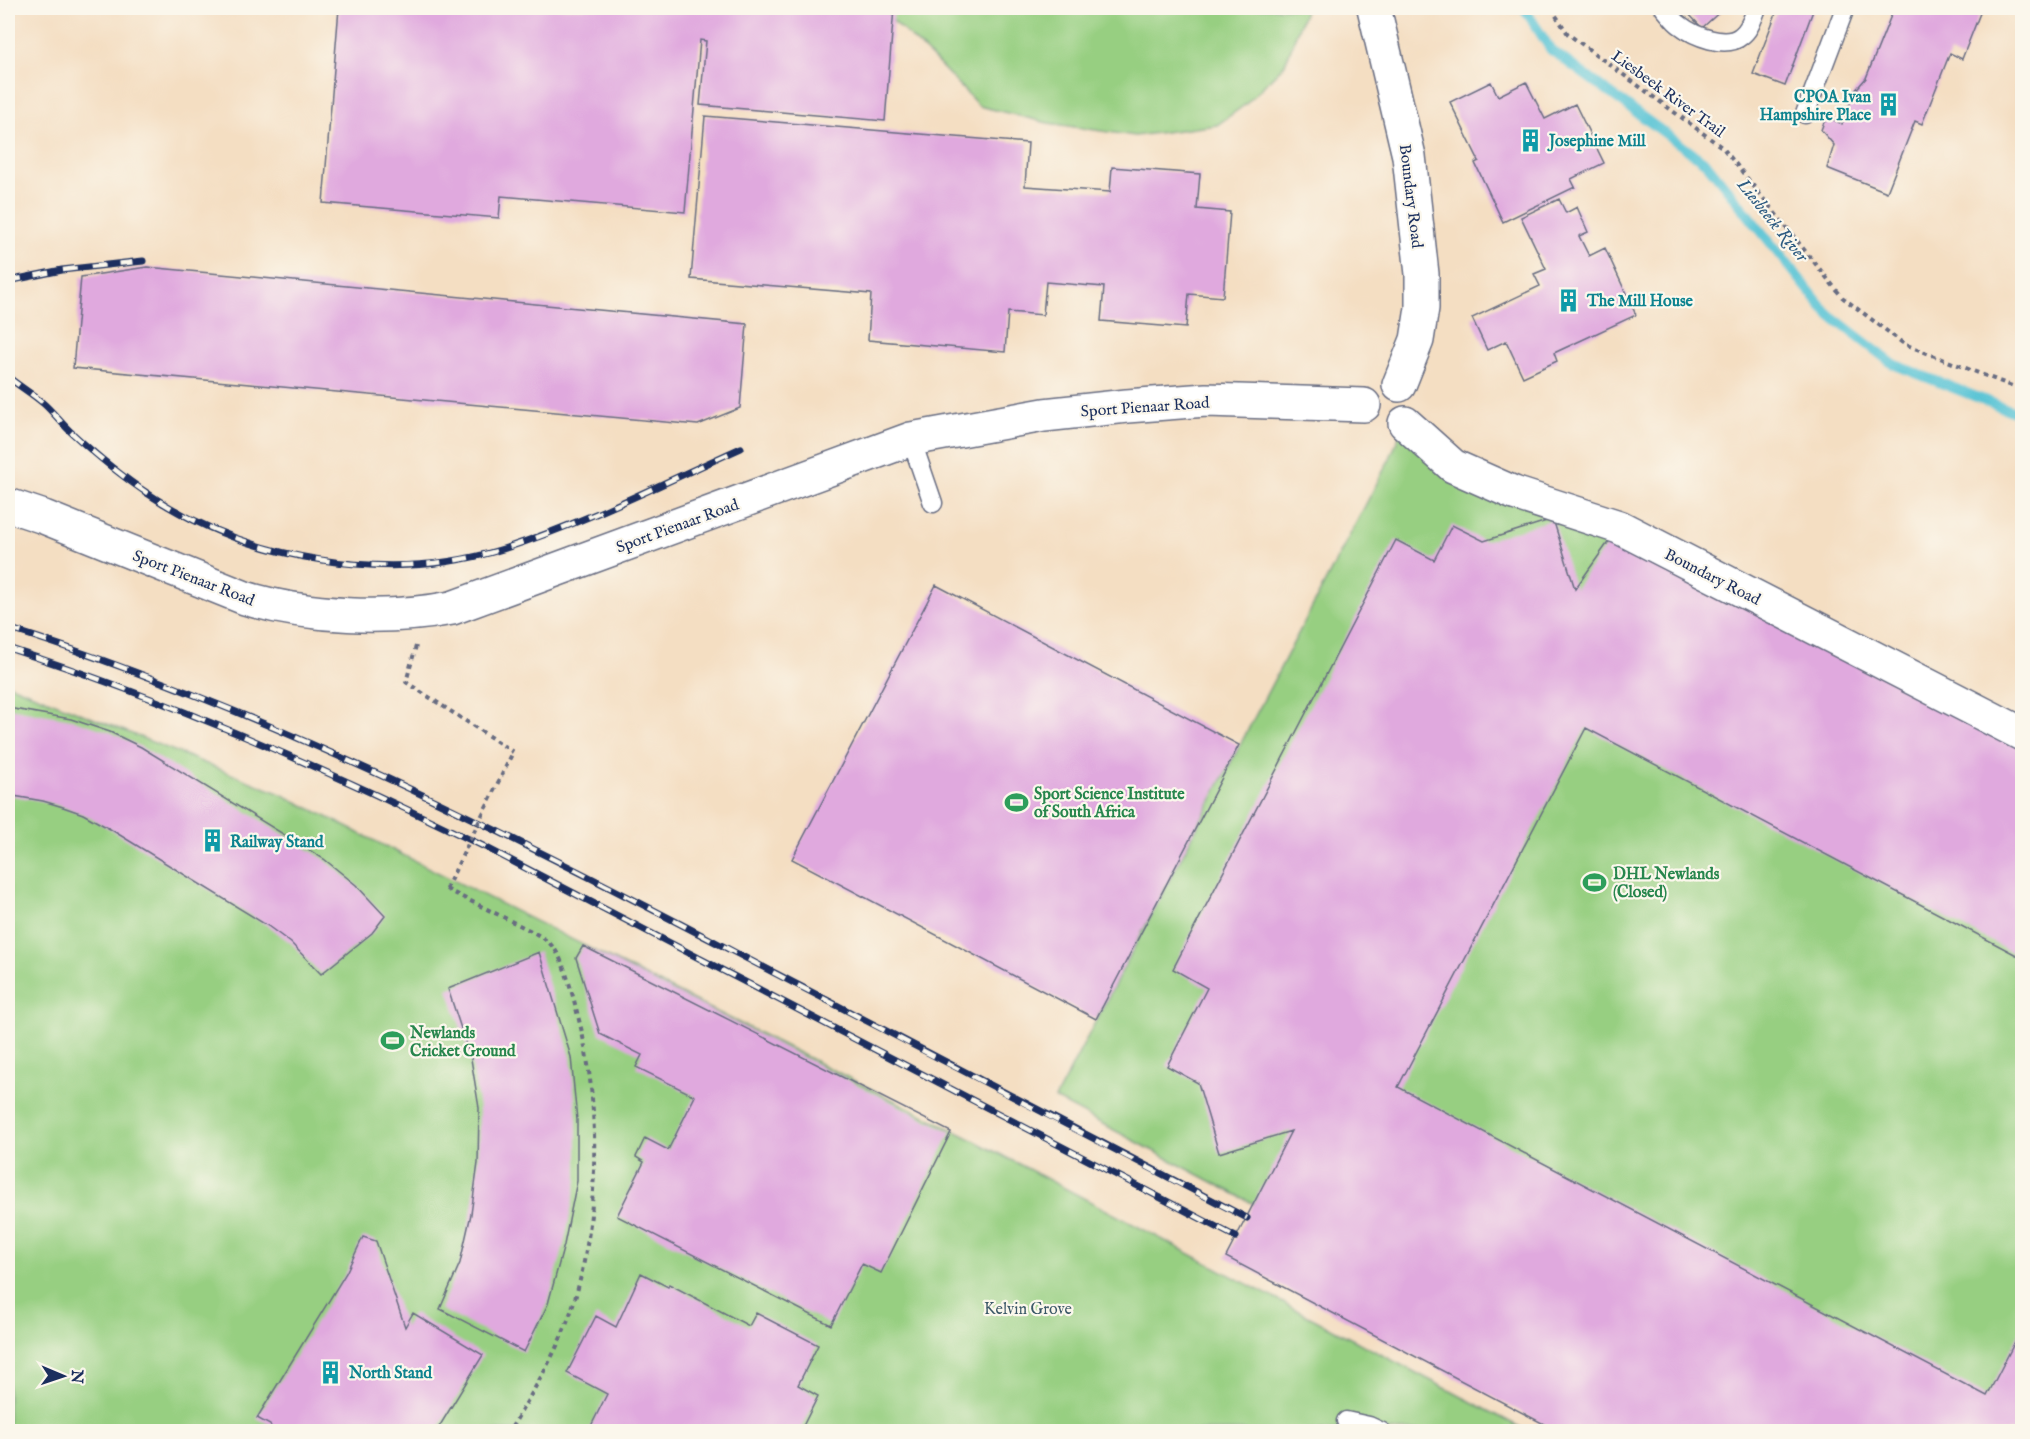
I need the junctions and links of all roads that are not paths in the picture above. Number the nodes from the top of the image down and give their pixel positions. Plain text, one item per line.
1 (1374, 8) edge
2 (1664, 8) edge
3 (1757, 8) edge
4 (1845, 8) edge
5 (1805, 114) dead end
6 (1399, 385) junction
7 (1364, 405) junction
8 (1405, 423) junction
9 (911, 439) junction
10 (933, 503) dead end
11 (8, 505) edge
12 (2022, 734) edge
13 (1346, 1421) dead end
14 (1382, 1431) edge

1 - 6 street, Boundary Road
2 - 3 lane
4 - 5 lane
6 - 7 street
6 - 8 street
7 - 8 street
7 - 9 street, Sport Pienaar Road
8 - 12 street, Boundary Road
9 - 10 lane
9 - 11 street, Sport Pienaar Road
13 - 14 lane

